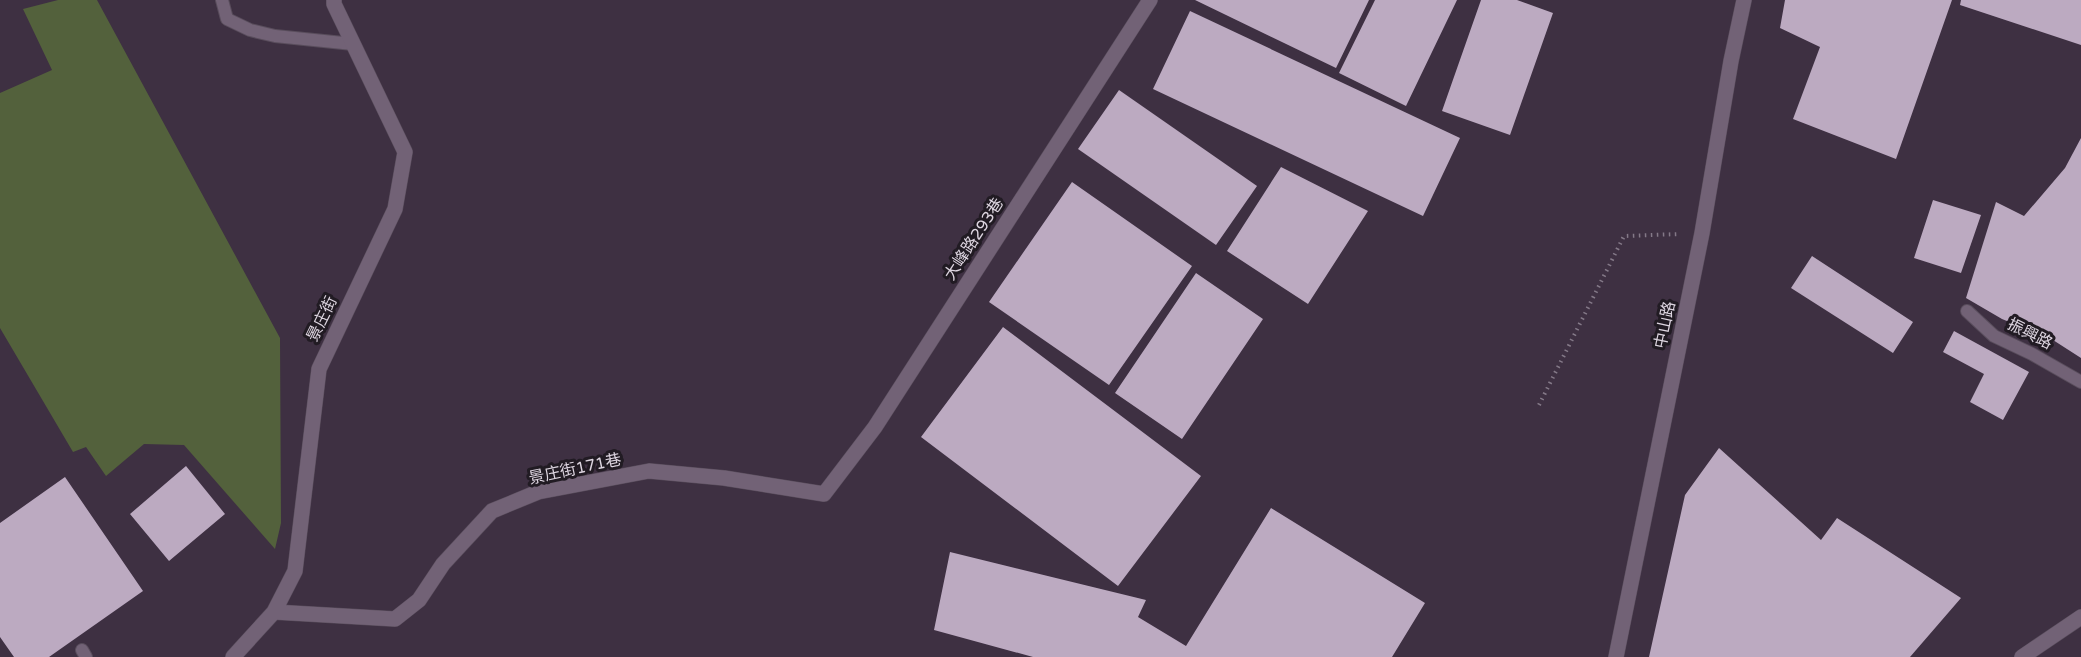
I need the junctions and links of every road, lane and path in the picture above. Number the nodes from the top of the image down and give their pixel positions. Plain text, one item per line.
1 (222, 0) edge
2 (334, 0) edge
3 (1150, 0) edge
4 (1744, 0) edge
5 (353, 44) junction
6 (1702, 233) junction
7 (1967, 311) dead end
8 (2081, 382) edge
9 (1539, 405) dead end
10 (824, 494) joint
11 (274, 612) junction
12 (2080, 616) edge
13 (233, 657) edge
14 (1616, 657) edge
15 (2022, 657) edge

1 - 5 lane
2 - 5 street, 景庄街
3 - 10 street, 大峰路293巷
4 - 6 street, 中山路
5 - 11 street, 景庄街
6 - 9 path
6 - 14 street, 中山路
7 - 8 lane, 振興路
10 - 11 street, 景庄街171巷
11 - 13 street, 景庄街
12 - 15 street

